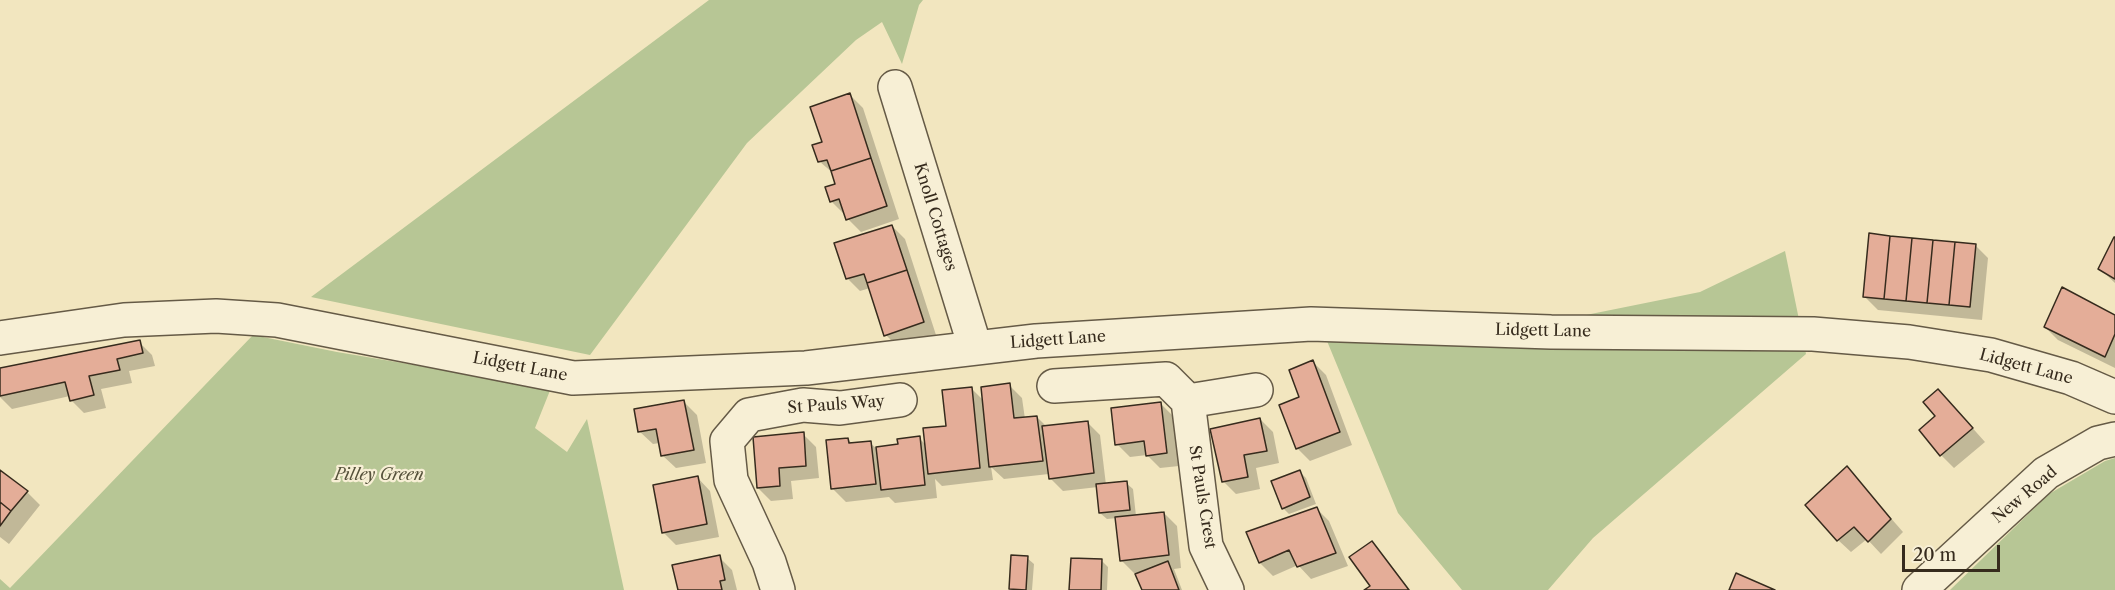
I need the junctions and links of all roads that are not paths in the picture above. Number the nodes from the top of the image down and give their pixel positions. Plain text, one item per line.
1 (895, 87) dead end
2 (0, 338) edge
3 (975, 347) junction
4 (1054, 386) dead end
5 (1256, 390) dead end
6 (2115, 397) edge
7 (900, 400) dead end
8 (1188, 401) junction
9 (2115, 439) edge
10 (778, 590) edge
11 (1227, 590) edge
12 (1919, 590) edge

1 - 3 street, Knoll Cottages
2 - 3 street, Lidgett Lane
3 - 6 street, Lidgett Lane
4 - 8 street
5 - 8 street
7 - 10 street, St Pauls Way
8 - 11 street, St Pauls Crest
9 - 12 street, New Road

